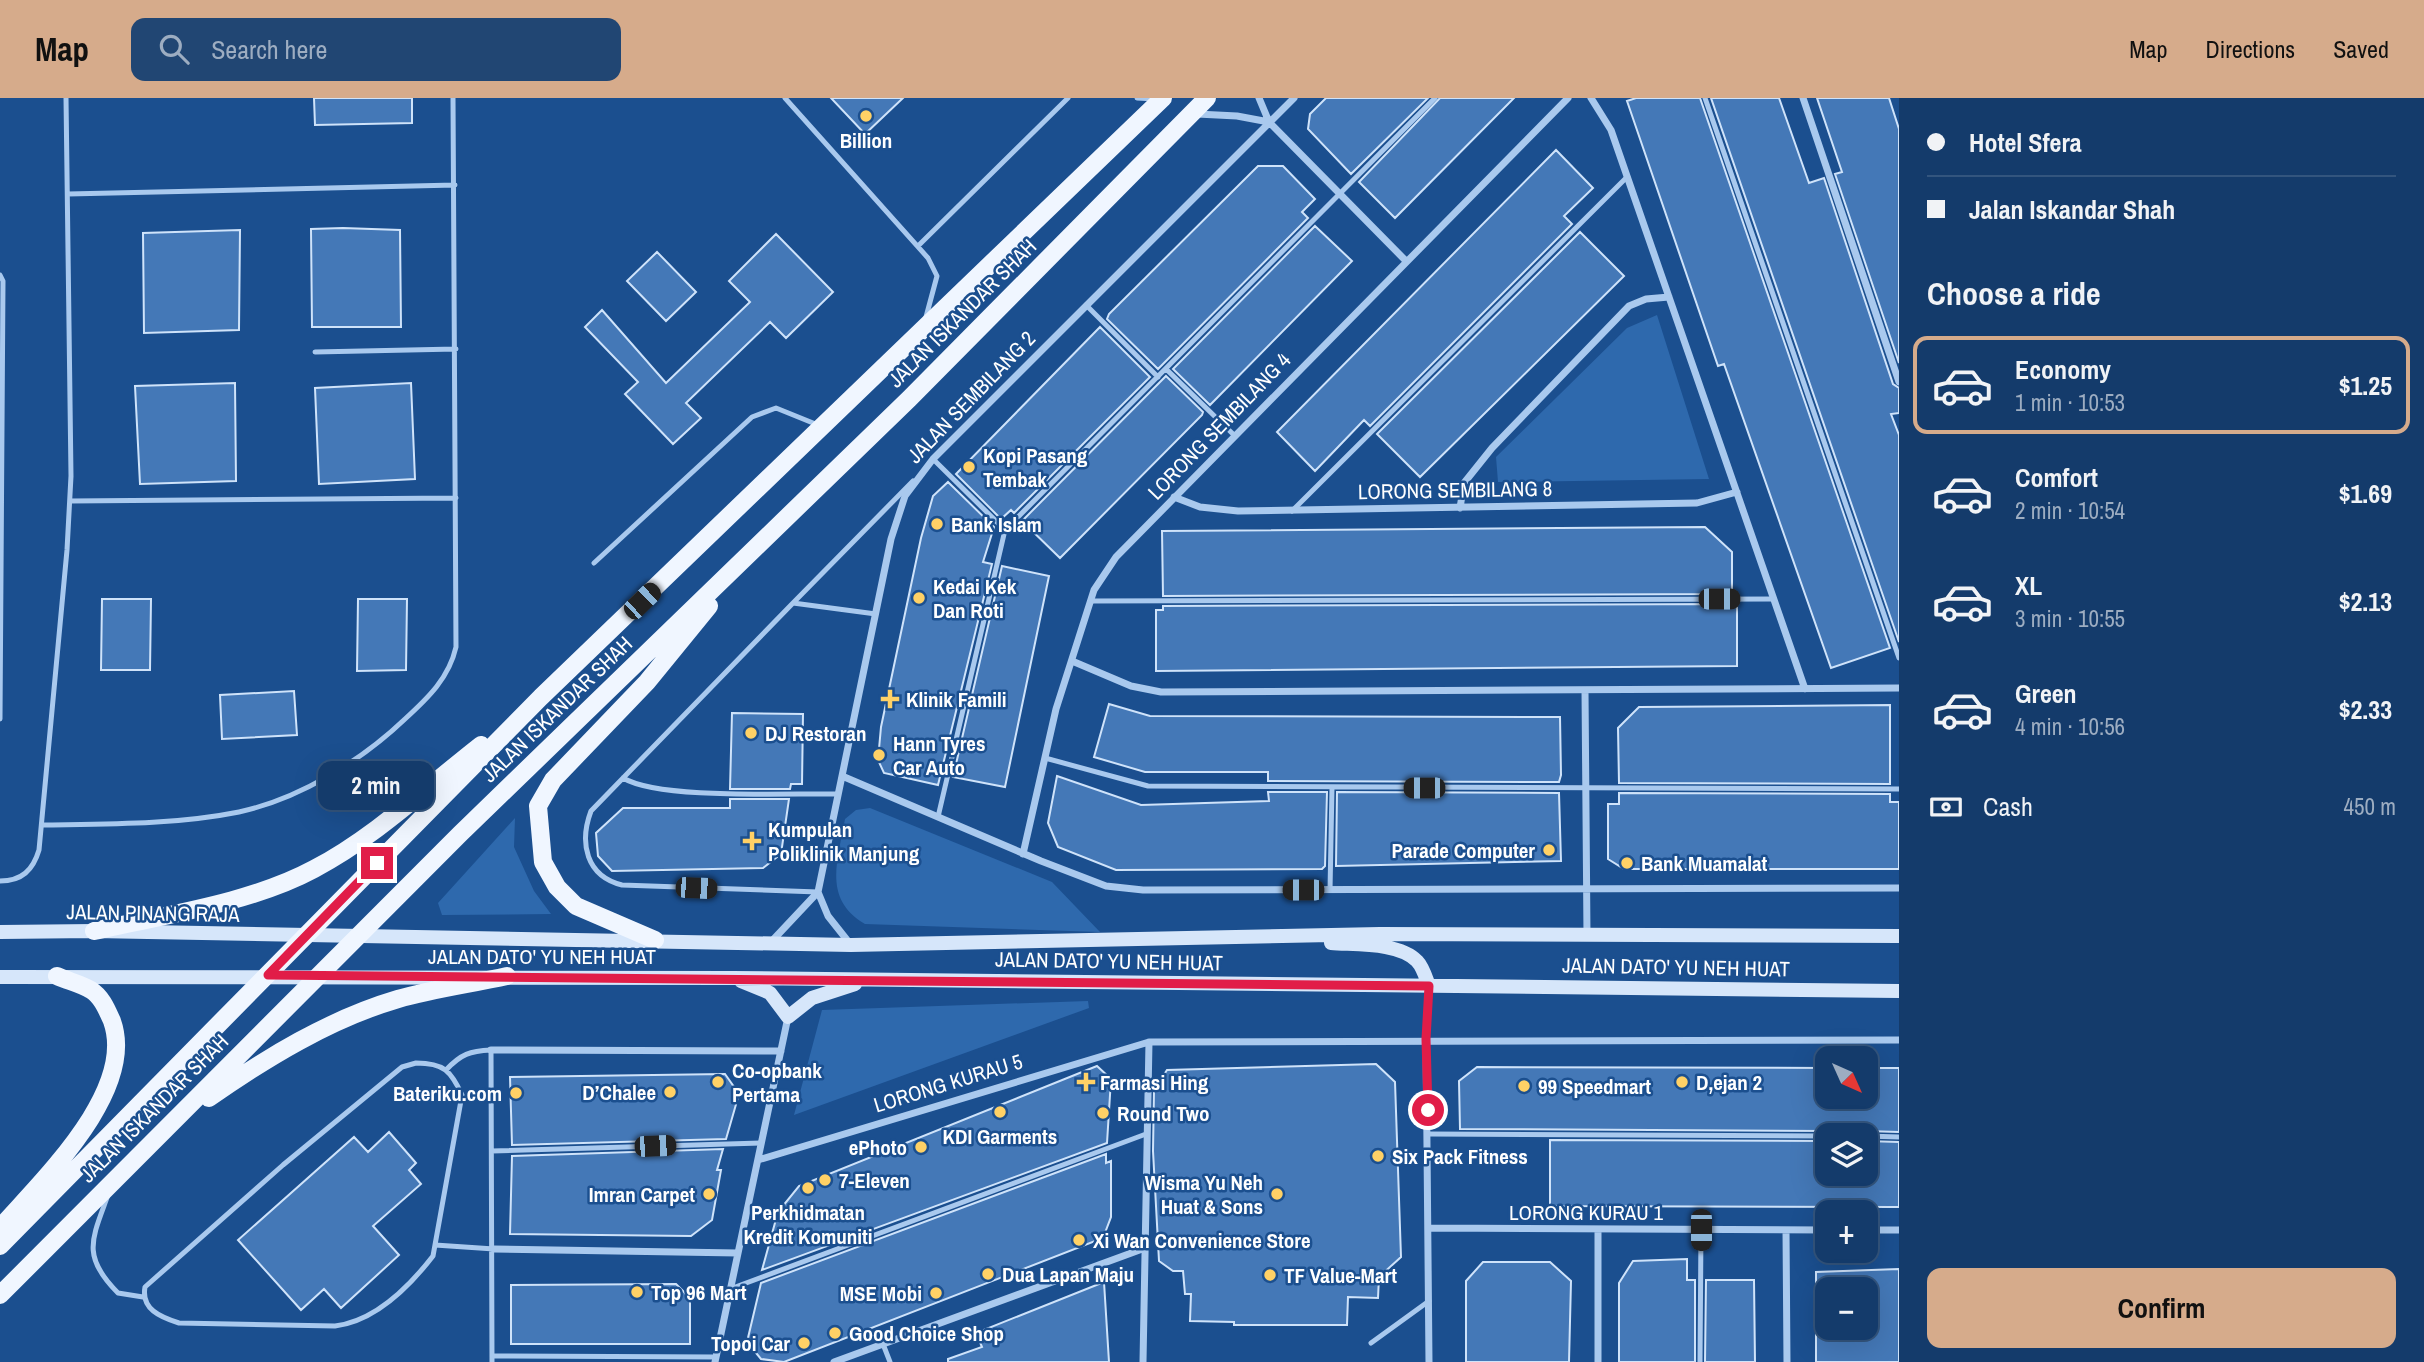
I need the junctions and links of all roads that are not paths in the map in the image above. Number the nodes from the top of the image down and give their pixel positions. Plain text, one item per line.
1 (66, 98) edge
2 (453, 98) edge
3 (785, 98) edge
4 (1068, 98) edge
5 (1137, 98) edge
6 (1163, 98) edge
7 (1206, 98) edge
8 (1259, 98) edge
9 (1294, 98) edge
10 (1435, 98) edge
11 (1568, 98) edge
12 (1591, 98) edge
13 (1705, 98) edge
14 (1803, 98) edge
15 (1191, 113) junction
16 (1269, 122) junction
17 (1627, 177) junction
18 (455, 184) junction
19 (68, 194) junction
20 (1340, 194) junction
21 (918, 246) junction
22 (1406, 261) junction
23 (0, 275) edge
24 (1669, 297) junction
25 (1086, 305) junction
26 (919, 336) junction
27 (456, 349) junction
28 (315, 352) dead end
29 (1166, 369) junction
30 (1158, 377) junction
31 (1899, 382) edge
32 (824, 427) junction
33 (1234, 435) junction
34 (933, 459) junction
35 (919, 475) junction
36 (1737, 492) junction
37 (1174, 497) junction
38 (456, 498) junction
39 (70, 501) junction
40 (1460, 508) junction
41 (1292, 511) junction
42 (1005, 530) junction
43 (760, 544) junction
44 (594, 563) dead end
45 (1774, 599) junction
46 (1090, 601) junction
47 (793, 603) junction
48 (876, 614) junction
49 (1899, 658) edge
50 (1072, 660) junction
51 (1899, 688) edge
52 (1805, 689) junction
53 (1585, 690) junction
54 (541, 698) junction
55 (0, 719) edge
56 (1045, 758) junction
57 (842, 776) junction
58 (623, 778) junction
59 (1332, 787) junction
60 (1586, 788) junction
61 (1899, 789) edge
62 (838, 794) junction
63 (938, 817) junction
64 (42, 825) junction
65 (1023, 854) junction
66 (0, 881) edge
67 (1899, 888) edge
68 (1330, 890) junction
69 (1587, 890) junction
70 (818, 892) junction
71 (94, 931) junction
72 (0, 932) edge
73 (1587, 934) junction
74 (1899, 936) edge
75 (305, 937) junction
76 (358, 937) junction
77 (1277, 937) junction
78 (654, 940) junction
79 (770, 943) junction
80 (851, 945) junction
81 (268, 975) junction
82 (57, 976) junction
83 (319, 976) junction
84 (508, 976) junction
85 (0, 977) edge
86 (733, 978) junction
87 (870, 979) junction
88 (1429, 986) junction
89 (1899, 991) edge
90 (788, 1017) junction
91 (1426, 1039) junction
92 (1899, 1040) edge
93 (1149, 1042) junction
94 (491, 1050) junction
95 (781, 1051) junction
96 (446, 1070) junction
97 (169, 1126) junction
98 (1146, 1134) junction
99 (1429, 1134) junction
100 (1815, 1136) edge
101 (1878, 1136) edge
102 (1899, 1137) edge
103 (761, 1143) junction
104 (492, 1151) junction
105 (758, 1160) junction
106 (113, 1182) junction
107 (0, 1228) edge
108 (1429, 1228) junction
109 (1598, 1229) junction
110 (1701, 1230) junction
111 (1786, 1230) junction
112 (1815, 1230) edge
113 (1878, 1230) edge
114 (1899, 1230) edge
115 (435, 1245) junction
116 (0, 1246) edge
117 (1144, 1248) junction
118 (494, 1249) junction
119 (738, 1253) junction
120 (730, 1289) junction
121 (0, 1295) edge
122 (144, 1297) junction
123 (1429, 1301) junction
124 (1371, 1343) dead end
125 (883, 1344) junction
126 (492, 1359) edge
127 (715, 1359) edge
128 (834, 1362) edge
129 (890, 1362) edge
130 (1143, 1362) edge
131 (1429, 1362) edge
132 (1598, 1362) edge
133 (1700, 1362) edge
134 (1787, 1362) edge

1 - 19 lane
2 - 18 lane
3 - 21 lane
4 - 21 lane
5 - 6 lane
6 - 26 main road, JALAN ISKANDAR SHAH
7 - 15 main road, JALAN ISKANDAR SHAH
8 - 16 street
9 - 16 street, JALAN SEMBILANG 2
10 - 20 lane
11 - 22 street, LORONG SEMBILANG 4
12 - 17 street
13 - 49 lane
14 - 31 street
15 - 16 street
15 - 43 main road, JALAN ISKANDAR SHAH
16 - 20 street
16 - 25 street, JALAN SEMBILANG 2
17 - 24 street
17 - 41 lane
18 - 19 lane
18 - 27 lane
19 - 39 lane
20 - 22 street
20 - 29 lane
21 - 26 lane
22 - 33 street, LORONG SEMBILANG 4
23 - 55 lane
24 - 36 street
24 - 40 street
25 - 30 lane
25 - 34 street, JALAN SEMBILANG 2
26 - 32 main road, JALAN ISKANDAR SHAH
27 - 28 lane
27 - 38 lane
29 - 30 lane
29 - 33 lane
30 - 42 lane
32 - 44 lane
32 - 54 main road, JALAN ISKANDAR SHAH
33 - 37 street, LORONG SEMBILANG 4
34 - 35 street, JALAN SEMBILANG 2
34 - 42 lane
35 - 47 lane
35 - 48 street, JALAN SEMBILANG 2
36 - 40 street, LORONG SEMBILANG 8
36 - 45 street
37 - 41 street, LORONG SEMBILANG 8
37 - 46 street, LORONG SEMBILANG 4
38 - 39 lane
38 - 64 lane
39 - 64 lane
40 - 41 street, LORONG SEMBILANG 8
42 - 63 lane
43 - 76 main road, JALAN ISKANDAR SHAH
43 - 78 main road
45 - 46 lane
45 - 52 street
46 - 50 street, LORONG SEMBILANG 4
47 - 48 lane
47 - 58 lane
48 - 57 street, JALAN SEMBILANG 2
50 - 53 street
50 - 56 street, LORONG SEMBILANG 4
51 - 52 street
52 - 53 street
53 - 60 street
54 - 71 main road
54 - 75 main road, JALAN ISKANDAR SHAH
56 - 59 lane
56 - 65 street, LORONG SEMBILANG 4
57 - 62 street, JALAN SEMBILANG 2
57 - 63 street
58 - 62 lane
58 - 70 lane
59 - 60 lane
59 - 68 lane
60 - 61 lane
60 - 69 street
62 - 70 street, JALAN SEMBILANG 2
63 - 65 street
64 - 66 lane
65 - 68 street
67 - 69 street
68 - 69 street
69 - 73 street
70 - 79 street
70 - 80 street
71 - 72 main road, JALAN PINANG RAJA
71 - 75 main road, JALAN PINANG RAJA
73 - 74 main road, JALAN DATO' YU NEH HUAT
73 - 77 main road, JALAN DATO' YU NEH HUAT
75 - 76 main road, JALAN PINANG RAJA
75 - 81 main road, JALAN ISKANDAR SHAH
76 - 78 main road, JALAN DATO' YU NEH HUAT
76 - 83 main road, JALAN ISKANDAR SHAH
77 - 80 main road, JALAN DATO' YU NEH HUAT
77 - 88 main road
78 - 79 main road, JALAN DATO' YU NEH HUAT
79 - 80 main road, JALAN DATO' YU NEH HUAT
81 - 82 main road
81 - 83 main road, JALAN DATO' YU NEH HUAT
81 - 116 main road, JALAN ISKANDAR SHAH
82 - 85 main road
82 - 107 main road
83 - 84 main road, JALAN DATO' YU NEH HUAT
83 - 97 main road, JALAN ISKANDAR SHAH
84 - 86 main road, JALAN DATO' YU NEH HUAT
84 - 97 main road
86 - 87 main road, JALAN DATO' YU NEH HUAT
86 - 90 main road
87 - 88 main road, JALAN DATO' YU NEH HUAT
87 - 90 main road
88 - 89 main road, JALAN DATO' YU NEH HUAT
88 - 91 street
90 - 95 street
91 - 92 street
91 - 93 street
91 - 99 street
93 - 98 street
93 - 105 street, LORONG KURAU 5
94 - 95 street
94 - 96 lane
94 - 104 lane
95 - 103 street
96 - 115 lane
96 - 122 lane
97 - 106 main road, JALAN ISKANDAR SHAH
98 - 117 street
98 - 120 lane
99 - 100 lane
99 - 108 street
101 - 102 lane
103 - 104 lane
103 - 105 street
104 - 118 lane
105 - 119 street
106 - 121 main road, JALAN ISKANDAR SHAH
106 - 122 lane
108 - 109 street, LORONG KURAU 1
108 - 123 street
109 - 110 street, LORONG KURAU 1
109 - 132 street
110 - 111 street, LORONG KURAU 1
110 - 133 lane
111 - 112 street, LORONG KURAU 1
111 - 134 street
113 - 114 street
115 - 118 lane
115 - 122 lane
117 - 125 street
117 - 130 street
118 - 119 street
118 - 126 lane
119 - 120 street
120 - 127 street
123 - 124 lane
123 - 131 street
125 - 128 street
125 - 129 lane
126 - 127 lane

